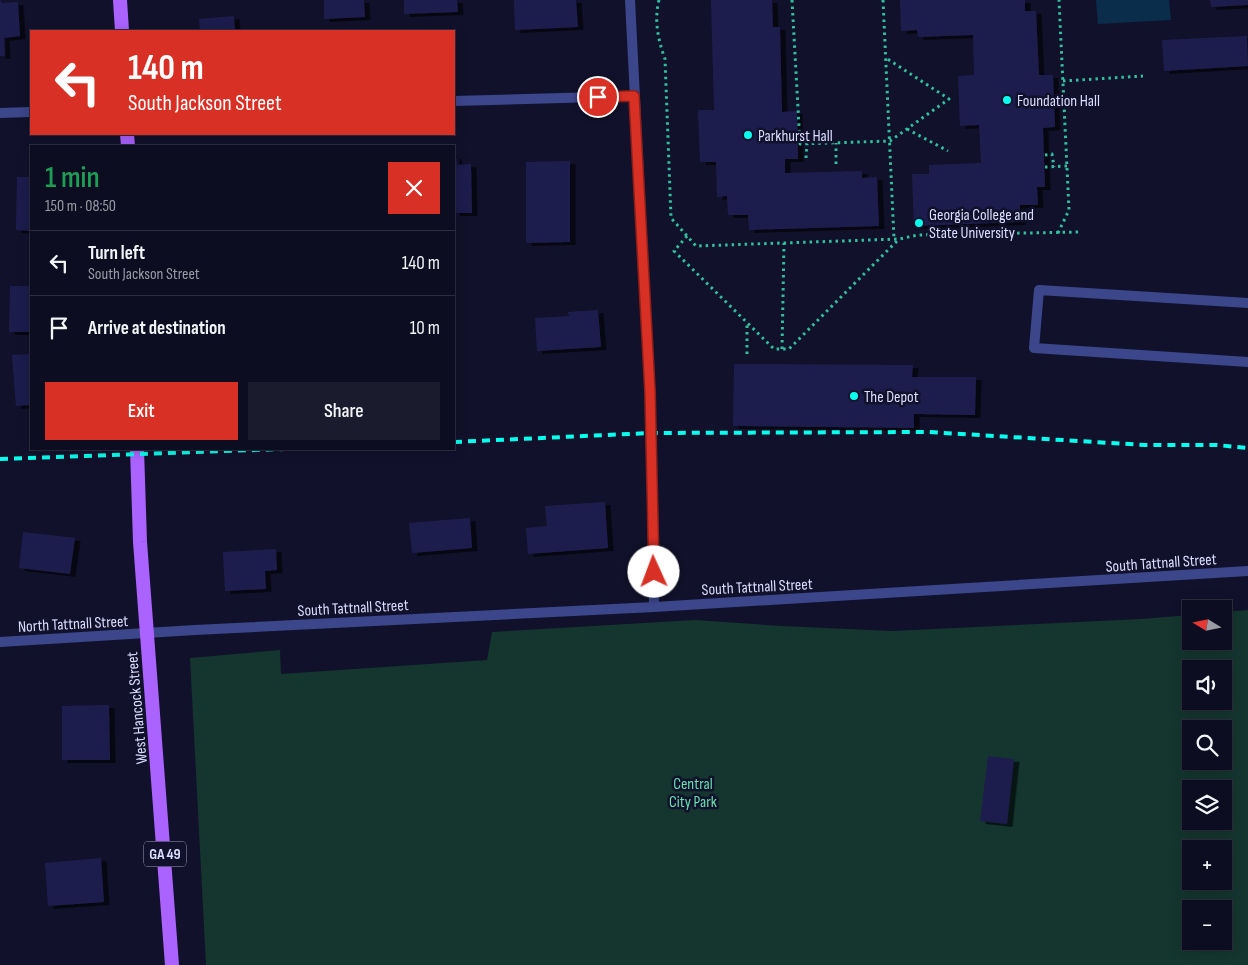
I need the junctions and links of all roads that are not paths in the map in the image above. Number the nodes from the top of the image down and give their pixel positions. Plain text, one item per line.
1 (120, 0) edge
2 (630, 0) edge
3 (122, 30) edge
4 (634, 96) junction
5 (455, 101) edge
6 (30, 112) edge
7 (0, 113) edge
8 (1248, 303) edge
9 (1248, 362) edge
10 (137, 450) edge
11 (1248, 571) edge
12 (654, 607) junction
13 (148, 634) junction
14 (0, 642) edge
15 (172, 965) edge

1 - 3 main road
2 - 4 street
4 - 5 street
4 - 12 street
6 - 7 street
8 - 9 street
10 - 13 main road, West Hancock Street / GA 49
11 - 12 street, South Tattnall Street
12 - 13 street, South Tattnall Street
13 - 14 street, North Tattnall Street
13 - 15 main road, West Hancock Street / GA 49

